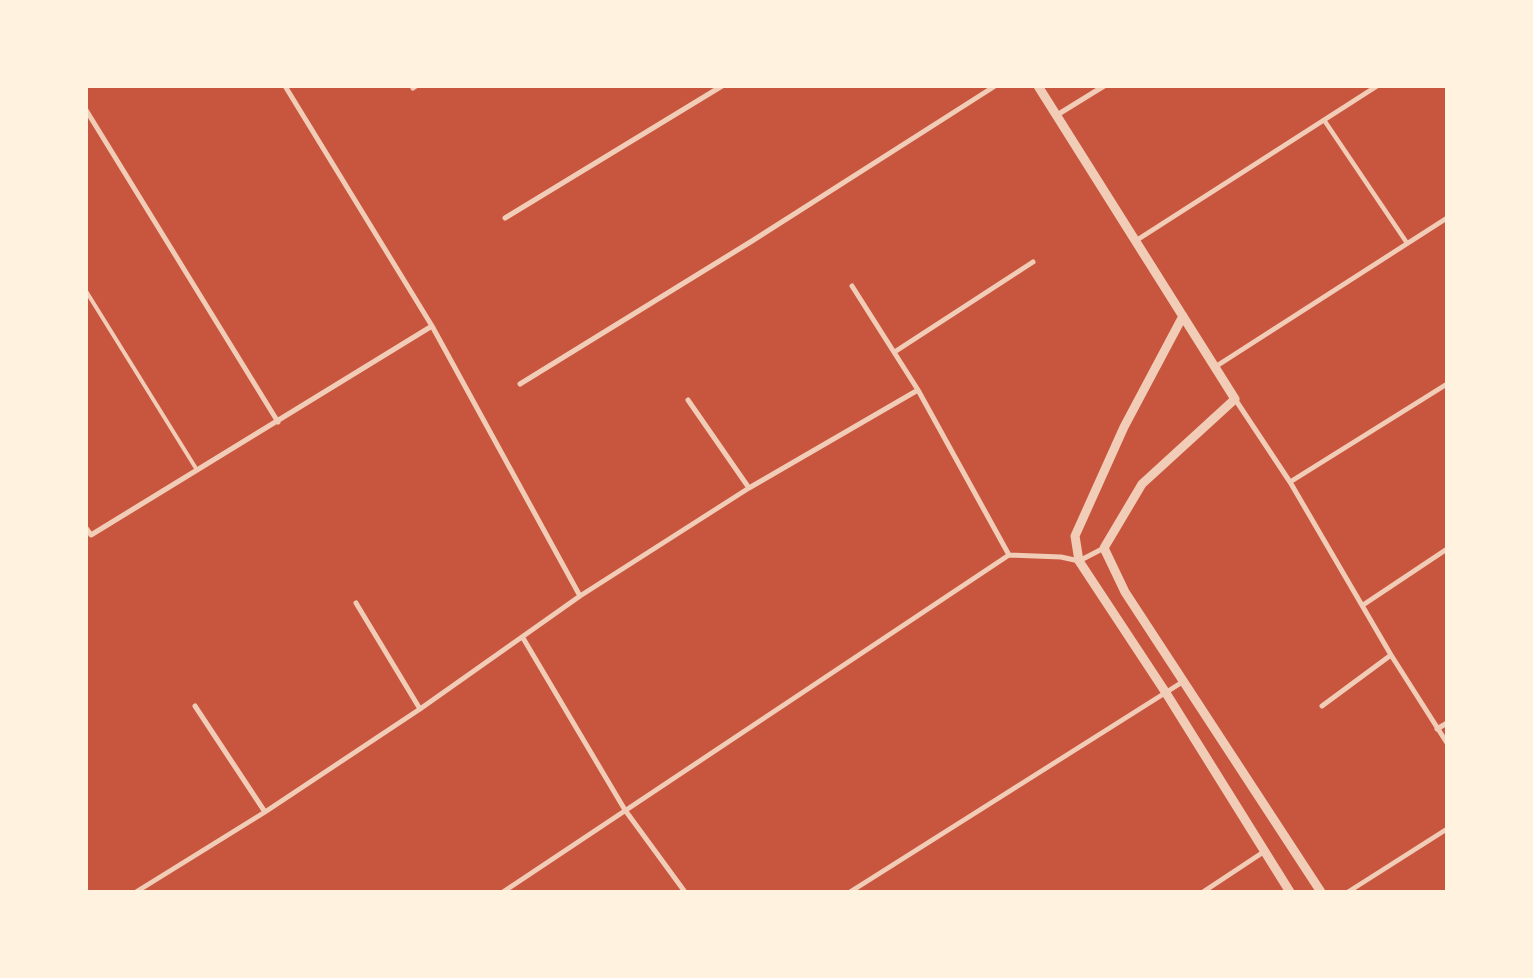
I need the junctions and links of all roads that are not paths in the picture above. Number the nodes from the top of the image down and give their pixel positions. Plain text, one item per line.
1 (285, 86) edge
2 (722, 86) edge
3 (995, 86) edge
4 (1038, 86) edge
5 (1104, 86) edge
6 (1377, 86) edge
7 (86, 110) edge
8 (1057, 115) junction
9 (1324, 120) junction
10 (505, 218) dead end
11 (1447, 218) edge
12 (1136, 240) junction
13 (1407, 243) junction
14 (1033, 262) dead end
15 (852, 286) dead end
16 (86, 291) edge
17 (1183, 316) junction
18 (432, 326) junction
19 (896, 351) junction
20 (1214, 367) junction
21 (520, 384) dead end
22 (1447, 384) edge
23 (918, 390) junction
24 (1235, 399) junction
25 (688, 400) dead end
26 (278, 422) junction
27 (197, 470) junction
28 (1290, 482) junction
29 (748, 488) junction
30 (86, 528) edge
31 (1104, 548) junction
32 (1447, 549) edge
33 (1009, 555) junction
34 (1079, 560) junction
35 (580, 596) junction
36 (356, 603) dead end
37 (1363, 605) junction
38 (522, 638) junction
39 (1391, 655) junction
40 (1184, 681) junction
41 (1166, 693) junction
42 (194, 706) dead end
43 (1322, 706) dead end
44 (420, 709) junction
45 (1447, 723) edge
46 (1437, 729) junction
47 (1447, 743) edge
48 (625, 810) junction
49 (265, 812) junction
50 (1447, 829) edge
51 (1265, 851) junction
52 (136, 892) edge
53 (503, 892) edge
54 (685, 892) edge
55 (850, 892) edge
56 (1203, 892) edge
57 (1290, 892) edge
58 (1321, 892) edge
59 (1348, 892) edge

1 - 18 street
2 - 10 street
3 - 21 street
4 - 8 street
5 - 8 street
6 - 9 street
7 - 26 street
8 - 12 street
9 - 12 street
9 - 13 street
11 - 13 street
12 - 17 street
13 - 20 street
14 - 19 street
15 - 19 street
16 - 27 lane
17 - 20 street
17 - 34 street
18 - 26 street
18 - 35 street
19 - 23 street
20 - 24 street
22 - 28 street
23 - 29 street
23 - 33 street
24 - 28 street
24 - 31 street
25 - 29 street
26 - 27 street
27 - 30 street
28 - 37 street
29 - 35 street
31 - 34 street
31 - 40 street
32 - 37 street
33 - 34 street
33 - 48 street
34 - 41 street
35 - 38 street
36 - 44 street
37 - 39 street
38 - 44 street
38 - 48 street
39 - 43 street
39 - 46 street
40 - 41 street
40 - 58 street
41 - 51 street
41 - 55 street
42 - 49 street
44 - 49 street
45 - 46 street
46 - 47 street
48 - 53 street
48 - 54 street
49 - 52 street
50 - 59 street
51 - 56 street
51 - 57 street

